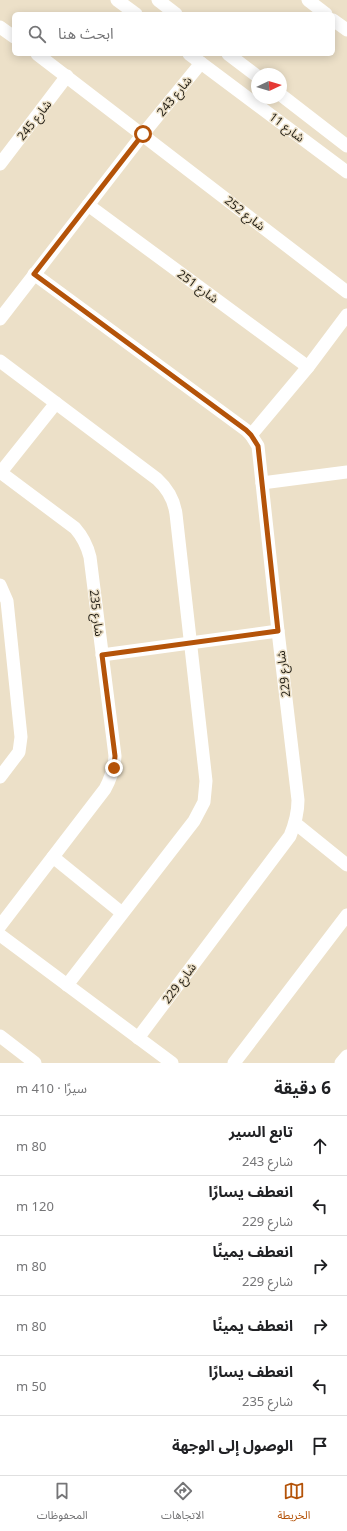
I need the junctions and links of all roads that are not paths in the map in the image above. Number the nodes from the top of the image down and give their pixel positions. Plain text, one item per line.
1 (117, 0) edge
2 (158, 0) edge
3 (308, 0) edge
4 (133, 12) edge
5 (173, 12) edge
6 (323, 12) edge
7 (335, 21) edge
8 (0, 27) edge
9 (347, 30) edge
10 (12, 36) edge
11 (40, 56) edge
12 (192, 56) edge
13 (231, 56) edge
14 (201, 63) junction
15 (251, 71) edge
16 (67, 76) junction
17 (287, 100) edge
18 (143, 134) junction
19 (347, 146) edge
20 (0, 164) edge
21 (347, 172) edge
22 (88, 205) junction
23 (34, 274) junction
24 (347, 292) edge
25 (347, 316) edge
26 (0, 319) edge
27 (0, 362) edge
28 (308, 367) junction
29 (56, 404) junction
30 (251, 435) junction
31 (0, 472) edge
32 (347, 472) edge
33 (262, 483) junction
34 (0, 585) edge
35 (278, 631) junction
36 (190, 643) junction
37 (102, 655) junction
38 (0, 778) edge
39 (295, 824) junction
40 (53, 857) junction
41 (347, 865) edge
42 (122, 913) junction
43 (347, 915) edge
44 (0, 926) edge
45 (0, 935) edge
46 (67, 985) junction
47 (0, 1036) edge
48 (138, 1038) junction
49 (347, 1056) edge
50 (35, 1063) edge
51 (172, 1063) edge
52 (234, 1063) edge
53 (342, 1063) edge

1 - 4 street
2 - 5 street
3 - 6 street
7 - 9 street
8 - 10 street
11 - 16 street, شارع 252
12 - 14 street, شارع 11
13 - 15 street
14 - 18 street, شارع 243
14 - 21 street, شارع 11
16 - 18 street, شارع 252
16 - 20 street, شارع 245
17 - 19 street, شارع 11
18 - 22 street, شارع 243
18 - 24 street, شارع 252
22 - 23 street, شارع 243
22 - 28 street, شارع 251
23 - 26 street, شارع 243
23 - 30 street
25 - 28 street
27 - 29 street
28 - 30 street
29 - 31 street
29 - 36 street
30 - 33 street, شارع 229
31 - 37 street, شارع 235
32 - 33 street
33 - 35 street, شارع 229
34 - 38 street
35 - 36 street
35 - 39 street, شارع 229
36 - 37 street
36 - 42 street
37 - 40 street, شارع 235
39 - 41 street
39 - 48 street, شارع 229
40 - 42 street
40 - 44 street, شارع 235
42 - 46 street
43 - 52 street
45 - 46 street
46 - 48 street
47 - 50 street
48 - 51 street
49 - 53 street

